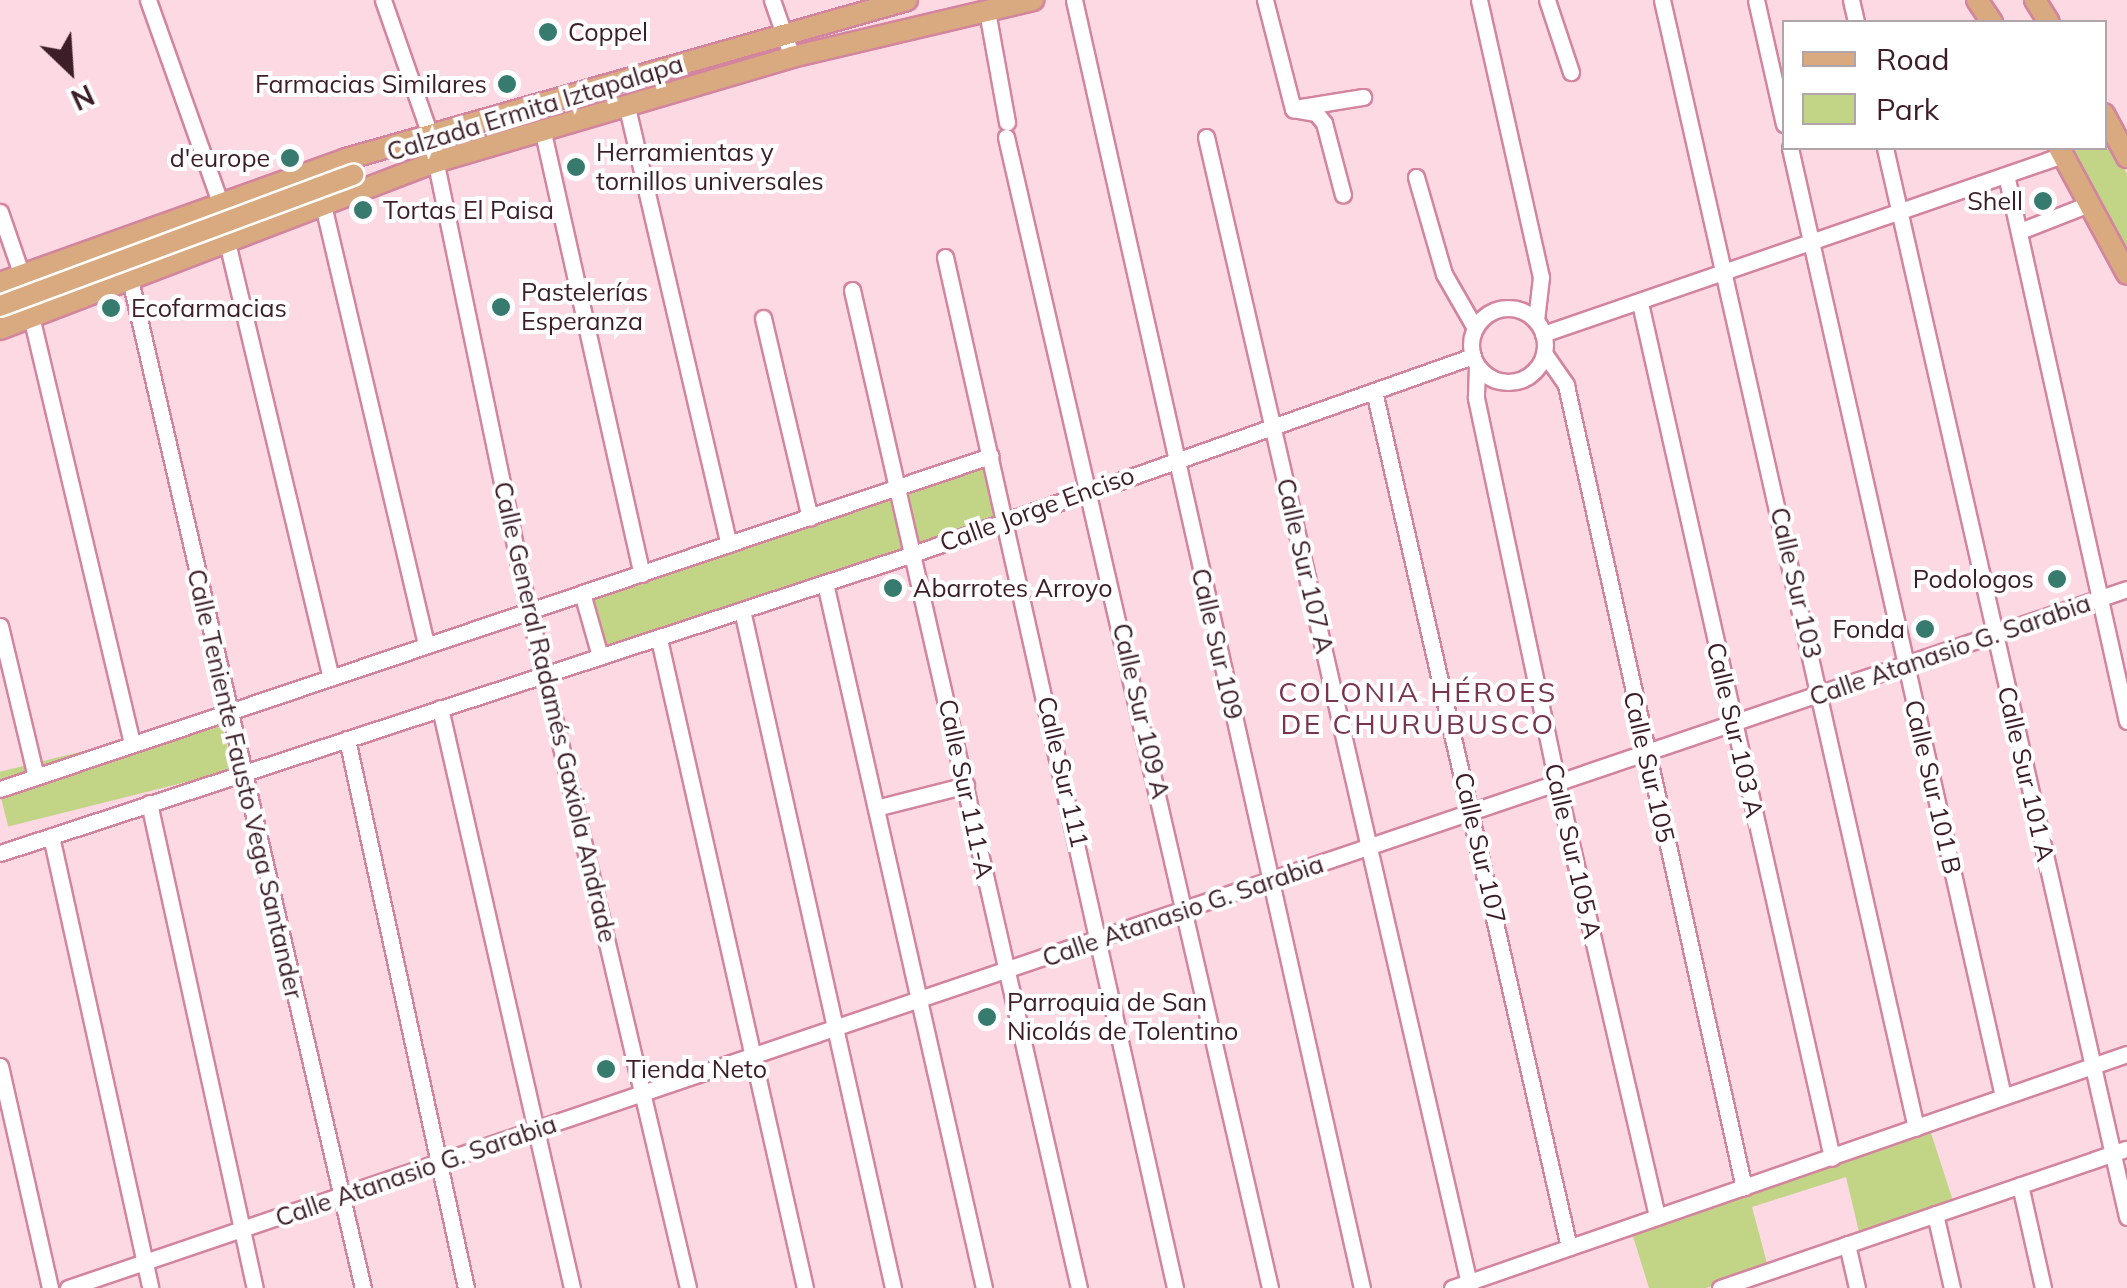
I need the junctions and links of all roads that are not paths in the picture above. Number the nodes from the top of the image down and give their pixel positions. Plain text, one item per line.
1 (148, 0) edge
2 (383, 0) edge
3 (772, 0) edge
4 (907, 0) edge
5 (1033, 0) edge
6 (1074, 0) edge
7 (1265, 0) edge
8 (1478, 0) edge
9 (1547, 0) edge
10 (1662, 0) edge
11 (1756, 0) edge
12 (987, 11) junction
13 (850, 14) junction
14 (783, 31) junction
15 (856, 40) junction
16 (722, 49) junction
17 (792, 57) junction
18 (1571, 72) dead end
19 (730, 74) junction
20 (1363, 97) dead end
21 (626, 103) junction
22 (1292, 109) junction
23 (1782, 115) edge
24 (2107, 120) edge
25 (542, 128) junction
26 (430, 135) junction
27 (1206, 136) dead end
28 (407, 144) junction
29 (1790, 150) edge
30 (1885, 150) edge
31 (2061, 151) edge
32 (2127, 157) edge
33 (432, 163) junction
34 (1416, 177) dead end
35 (2007, 179) junction
36 (1342, 196) dead end
37 (2090, 204) junction
38 (221, 205) junction
39 (323, 205) junction
40 (0, 212) edge
41 (1900, 214) junction
42 (2020, 231) junction
43 (227, 242) junction
44 (1812, 243) junction
45 (945, 258) dead end
46 (1724, 273) junction
47 (2127, 274) edge
48 (22, 276) junction
49 (130, 278) junction
50 (0, 283) edge
51 (852, 290) dead end
52 (1640, 302) junction
53 (65, 303) junction
54 (0, 304) edge
55 (31, 316) junction
56 (764, 318) dead end
57 (1540, 327) junction
58 (1475, 328) junction
59 (0, 329) edge
60 (1544, 353) junction
61 (1475, 361) junction
62 (1374, 392) junction
63 (1272, 426) junction
64 (990, 456) junction
65 (1174, 459) junction
66 (1090, 488) junction
67 (897, 490) junction
68 (810, 518) junction
69 (1006, 519) junction
70 (729, 544) junction
71 (913, 554) junction
72 (642, 574) junction
73 (824, 583) junction
74 (2127, 588) edge
75 (582, 593) junction
76 (2099, 598) junction
77 (530, 610) junction
78 (742, 610) junction
79 (0, 626) edge
80 (1995, 635) junction
81 (658, 638) junction
82 (426, 645) junction
83 (600, 656) junction
84 (1906, 665) junction
85 (545, 674) junction
86 (331, 678) junction
87 (1822, 695) junction
88 (440, 708) junction
89 (228, 714) junction
90 (2127, 721) edge
91 (1733, 724) junction
92 (347, 738) junction
93 (132, 744) junction
94 (1645, 753) junction
95 (244, 774) junction
96 (36, 777) junction
97 (1557, 783) junction
98 (966, 785) junction
99 (0, 788) edge
100 (148, 804) junction
101 (876, 808) junction
102 (1472, 812) junction
103 (50, 836) junction
104 (1371, 847) junction
105 (0, 853) edge
106 (1272, 881) junction
107 (1187, 910) junction
108 (1100, 940) junction
109 (1006, 972) junction
110 (918, 1002) junction
111 (834, 1030) junction
112 (2127, 1054) edge
113 (753, 1057) junction
114 (0, 1066) edge
115 (2092, 1066) junction
116 (643, 1094) junction
117 (2003, 1096) junction
118 (1916, 1128) junction
119 (535, 1131) junction
120 (2120, 1152) edge
121 (1832, 1158) junction
122 (438, 1164) junction
123 (2020, 1185) junction
124 (1744, 1188) junction
125 (341, 1196) junction
126 (1935, 1214) junction
127 (1657, 1217) junction
128 (2127, 1217) edge
129 (242, 1230) junction
130 (1847, 1244) junction
131 (1570, 1247) junction
132 (144, 1262) junction
133 (1764, 1281) edge
134 (1470, 1285) edge
135 (50, 1288) edge
136 (68, 1288) edge
137 (150, 1288) edge
138 (255, 1288) edge
139 (363, 1288) edge
140 (466, 1288) edge
141 (572, 1288) edge
142 (688, 1288) edge
143 (805, 1288) edge
144 (894, 1288) edge
145 (984, 1288) edge
146 (1079, 1288) edge
147 (1174, 1288) edge
148 (1270, 1288) edge
149 (1362, 1288) edge
150 (1452, 1288) edge
151 (1720, 1288) edge
152 (1858, 1288) edge
153 (1952, 1288) edge
154 (2043, 1288) edge

1 - 38 street
2 - 26 street, Calle General Radamés Gaxiola Andrade
3 - 14 street
4 - 13 main road, Calzada Ermita Iztapalapa
5 - 12 main road, Calzada Ermita Iztapalapa
6 - 65 street, Calle Sur 109
7 - 22 street
8 - 57 street
9 - 18 street
10 - 46 street, Calle Sur 103
11 - 23 street
12 - 15 main road, Calzada Ermita Iztapalapa
12 - 66 street, Calle Sur 109 A
13 - 14 main road, Calzada Ermita Iztapalapa
13 - 15 main road
14 - 16 main road, Calzada Ermita Iztapalapa
14 - 17 street
15 - 17 main road, Calzada Ermita Iztapalapa
16 - 19 main road
16 - 26 main road, Calzada Ermita Iztapalapa
17 - 19 main road, Calzada Ermita Iztapalapa
19 - 21 main road, Calzada Ermita Iztapalapa
20 - 22 street
21 - 25 main road, Calzada Ermita Iztapalapa
21 - 70 street
22 - 36 street
24 - 32 main road
25 - 33 main road, Calzada Ermita Iztapalapa
25 - 72 street
26 - 28 main road, Calzada Ermita Iztapalapa
26 - 33 street, Calle General Radamés Gaxiola Andrade
27 - 63 street, Calle Sur 107 A
28 - 38 main road, Calzada Ermita Iztapalapa
28 - 54 main road, Calzada Ermita Iztapalapa, bridge
29 - 44 street, Calle Sur 101 B
30 - 41 street, Calle Sur 101 A
31 - 35 street
31 - 37 main road
33 - 39 main road, Calzada Ermita Iztapalapa
33 - 77 street, Calle General Radamés Gaxiola Andrade
34 - 58 street
35 - 41 street
35 - 42 street
37 - 42 street
37 - 47 main road
38 - 48 main road, Calzada Ermita Iztapalapa
39 - 43 main road, Calzada Ermita Iztapalapa
39 - 82 street
40 - 48 street
41 - 44 street
41 - 80 street, Calle Sur 101 A
42 - 76 street
43 - 49 main road, Calzada Ermita Iztapalapa
43 - 86 street
44 - 46 street
44 - 84 street, Calle Sur 101 B
45 - 64 street, Calle Sur 111
46 - 52 street
46 - 87 street, Calle Sur 103
48 - 50 main road, Calzada Ermita Iztapalapa
49 - 53 main road, Calzada Ermita Iztapalapa
49 - 89 street, Calle Teniente Fausto Vega Santander
51 - 67 street, Calle Sur 111-A
52 - 57 street
52 - 91 street, Calle Sur 103 A
53 - 54 main road, Calzada Ermita Iztapalapa
53 - 55 main road, Calzada Ermita Iztapalapa
55 - 59 main road, Calzada Ermita Iztapalapa
55 - 93 street
56 - 68 street
57 - 58 street
57 - 60 street
58 - 61 street
60 - 61 street
60 - 94 street, Calle Sur 105
61 - 62 street, Calle Jorge Enciso
61 - 97 street, Calle Sur 105 A
62 - 63 street, Calle Jorge Enciso
62 - 102 street, Calle Sur 107
63 - 65 street, Calle Jorge Enciso
63 - 104 street, Calle Sur 107 A
64 - 67 street
64 - 69 street, Calle Sur 111
65 - 66 street, Calle Jorge Enciso
65 - 106 street, Calle Sur 109
66 - 69 street, Calle Jorge Enciso
66 - 107 street, Calle Sur 109 A
67 - 68 street
67 - 71 street, Calle Sur 111-A
68 - 70 street
69 - 71 street, Calle Jorge Enciso
69 - 108 street, Calle Sur 111
70 - 72 street
71 - 73 street, Calle Jorge Enciso
71 - 98 street, Calle Sur 111-A
72 - 75 street
73 - 78 street, Calle Jorge Enciso
73 - 101 street
74 - 76 street, Calle Atanasio G. Sarabia
75 - 77 street
75 - 83 street
76 - 80 street, Calle Atanasio G. Sarabia
76 - 90 street
77 - 82 street
77 - 85 street, Calle General Radamés Gaxiola Andrade
78 - 81 street, Calle Jorge Enciso
78 - 111 street
79 - 96 street
80 - 84 street, Calle Atanasio G. Sarabia
80 - 115 street, Calle Sur 101 A
81 - 83 street, Calle Jorge Enciso
81 - 113 street
82 - 86 street
83 - 85 street, Calle Jorge Enciso
84 - 87 street, Calle Atanasio G. Sarabia
84 - 117 street, Calle Sur 101 B
85 - 88 street, Calle Jorge Enciso
85 - 116 street, Calle General Radamés Gaxiola Andrade
86 - 89 street
87 - 91 street, Calle Atanasio G. Sarabia
87 - 118 street, Calle Sur 103
88 - 92 street, Calle Jorge Enciso
88 - 119 street
89 - 93 street
89 - 95 street, Calle Teniente Fausto Vega Santander
91 - 94 street, Calle Atanasio G. Sarabia
91 - 121 street, Calle Sur 103 A
92 - 95 street, Calle Jorge Enciso
92 - 122 street
93 - 96 street
94 - 97 street, Calle Atanasio G. Sarabia
94 - 124 street, Calle Sur 105
95 - 100 street, Calle Jorge Enciso
95 - 125 street, Calle Teniente Fausto Vega Santander
96 - 99 street
97 - 102 street, Calle Atanasio G. Sarabia
97 - 127 street, Calle Sur 105 A
98 - 101 street
98 - 109 street, Calle Sur 111-A
100 - 103 street, Calle Jorge Enciso
100 - 129 street
101 - 110 street
102 - 104 street, Calle Atanasio G. Sarabia
102 - 131 street, Calle Sur 107
103 - 105 street, Calle Jorge Enciso
103 - 132 street
104 - 106 street, Calle Atanasio G. Sarabia
104 - 134 street, Calle Sur 107 A
106 - 107 street, Calle Atanasio G. Sarabia
106 - 149 street, Calle Sur 109
107 - 108 street, Calle Atanasio G. Sarabia
107 - 148 street, Calle Sur 109 A
108 - 109 street, Calle Atanasio G. Sarabia
108 - 147 street, Calle Sur 111
109 - 110 street, Calle Atanasio G. Sarabia
109 - 146 street, Calle Sur 111-A
110 - 111 street, Calle Atanasio G. Sarabia
110 - 145 street
111 - 113 street, Calle Atanasio G. Sarabia
111 - 144 street
112 - 115 street
113 - 116 street, Calle Atanasio G. Sarabia
113 - 143 street
114 - 135 street
115 - 117 street
115 - 120 street, Calle Sur 101 A
116 - 119 street, Calle Atanasio G. Sarabia
116 - 142 street, Calle General Radamés Gaxiola Andrade
117 - 118 street
118 - 121 street
119 - 122 street, Calle Atanasio G. Sarabia
119 - 141 street
120 - 123 street
120 - 128 street, Calle Sur 101 A
121 - 124 street
122 - 125 street, Calle Atanasio G. Sarabia
122 - 140 street
123 - 126 street
123 - 154 street
124 - 127 street
125 - 129 street, Calle Atanasio G. Sarabia
125 - 139 street, Calle Teniente Fausto Vega Santander
126 - 130 street
126 - 153 street
127 - 131 street
129 - 132 street, Calle Atanasio G. Sarabia
129 - 138 street
130 - 133 street
130 - 152 street
131 - 134 street
132 - 136 street, Calle Atanasio G. Sarabia
132 - 137 street
133 - 151 street
134 - 150 street

